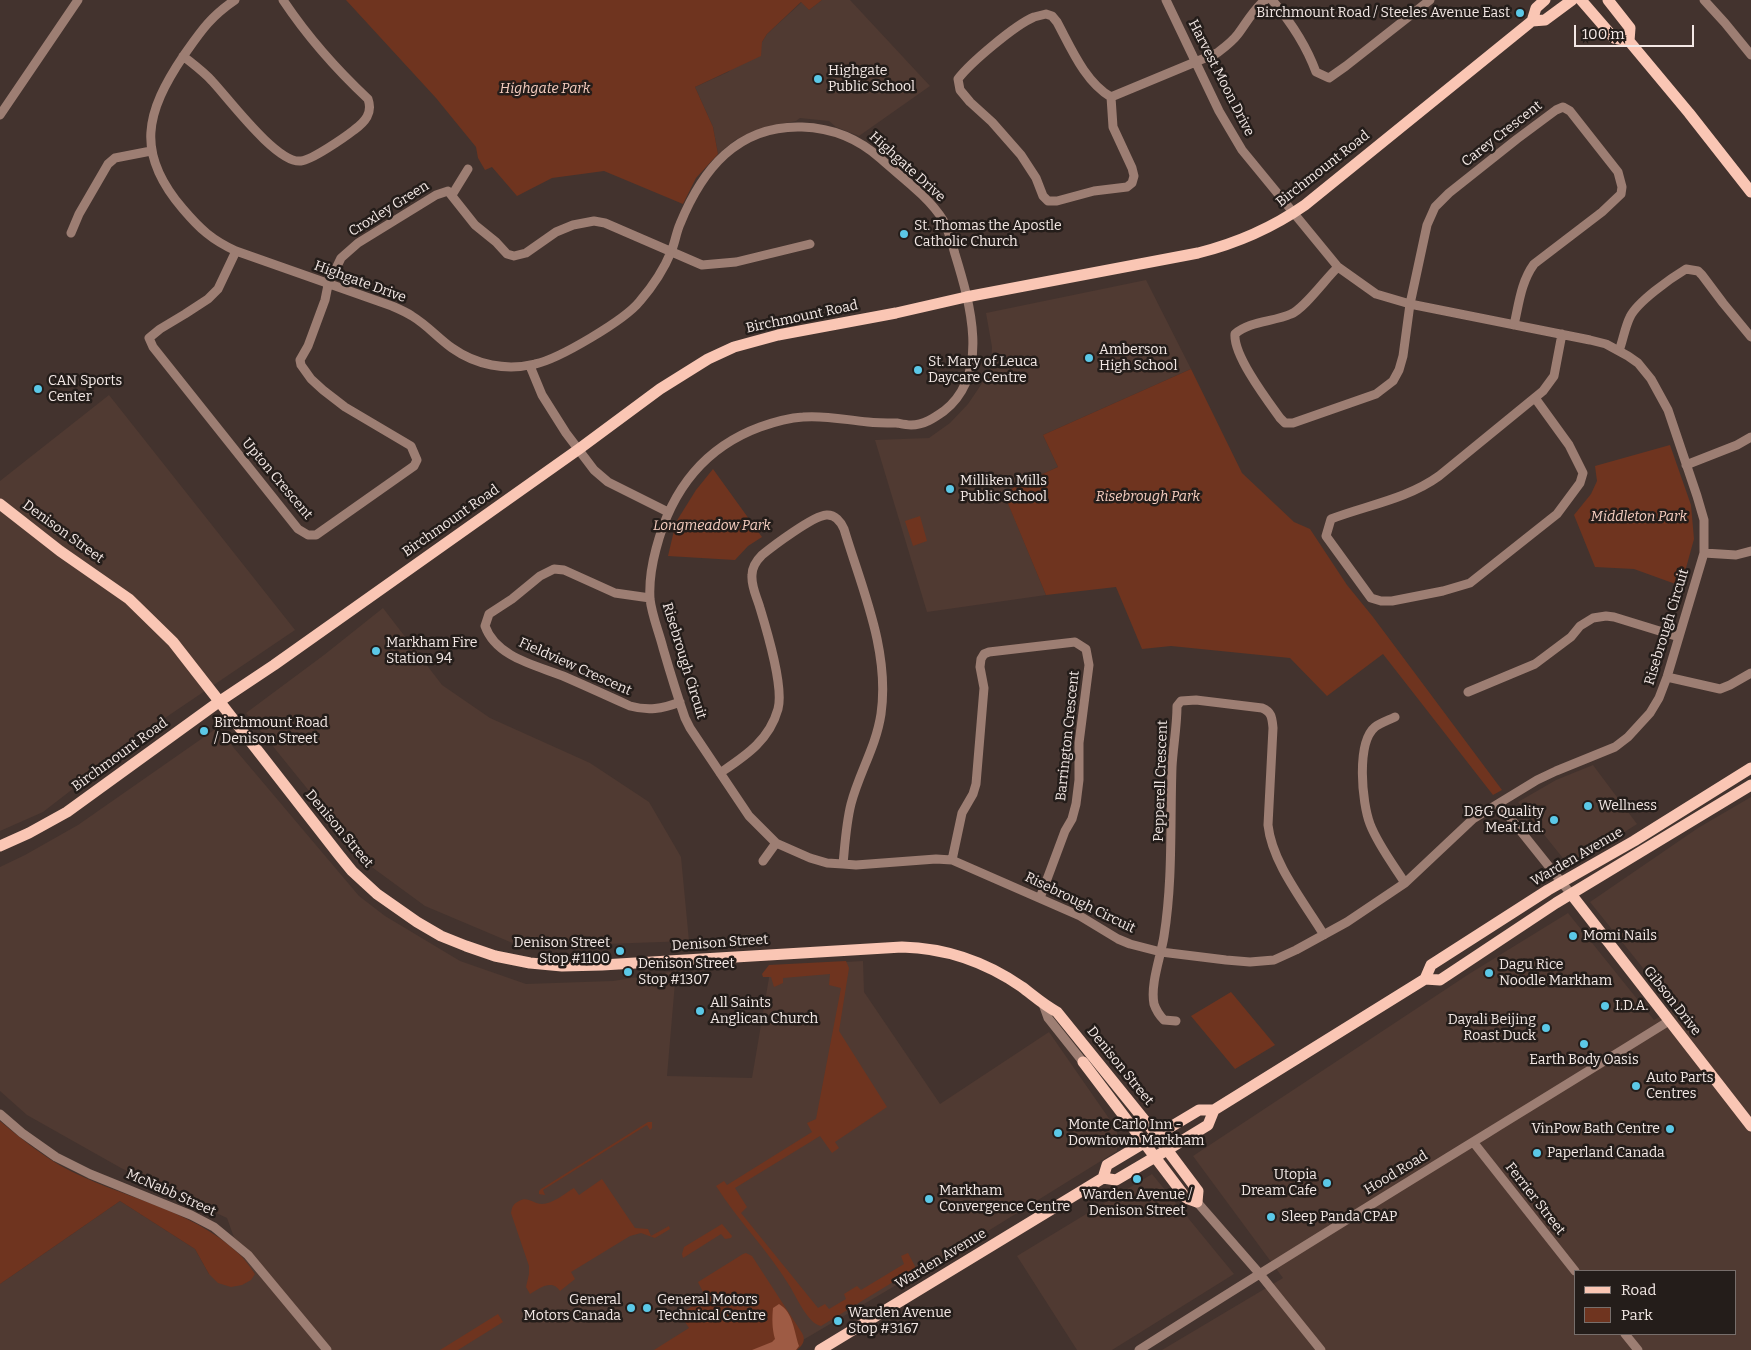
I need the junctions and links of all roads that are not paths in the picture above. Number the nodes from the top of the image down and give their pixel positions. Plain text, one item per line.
1 (78, 0) edge
2 (235, 0) edge
3 (283, 0) edge
4 (1166, 0) edge
5 (1265, 0) edge
6 (1272, 0) edge
7 (1430, 0) edge
8 (1546, 0) edge
9 (1572, 0) edge
10 (1581, 0) edge
11 (1608, 0) edge
12 (1704, 0) edge
13 (1532, 21) junction
14 (1629, 41) junction
15 (1751, 55) edge
16 (183, 56) junction
17 (1196, 61) junction
18 (1112, 97) junction
19 (0, 115) edge
20 (151, 151) junction
21 (468, 169) dead end
22 (1751, 192) edge
23 (452, 195) junction
24 (1294, 212) junction
25 (71, 233) dead end
26 (810, 244) dead end
27 (236, 252) junction
28 (671, 252) junction
29 (1338, 266) junction
30 (328, 285) junction
31 (966, 297) junction
32 (1410, 304) junction
33 (1514, 325) junction
34 (1562, 334) junction
35 (1751, 337) edge
36 (1620, 351) junction
37 (530, 366) junction
38 (1535, 398) junction
39 (1751, 437) edge
40 (579, 449) junction
41 (1686, 465) junction
42 (0, 504) edge
43 (668, 512) junction
44 (1751, 551) edge
45 (1704, 553) junction
46 (650, 598) junction
47 (1679, 637) junction
48 (1751, 673) edge
49 (1667, 677) junction
50 (1468, 692) dead end
51 (220, 701) junction
52 (680, 702) junction
53 (1396, 717) dead end
54 (1751, 768) edge
55 (720, 773) junction
56 (1751, 785) edge
57 (1697, 802) junction
58 (1499, 804) junction
59 (1697, 819) junction
60 (776, 843) junction
61 (0, 846) edge
62 (952, 860) junction
63 (763, 861) dead end
64 (844, 864) junction
65 (1405, 883) junction
66 (1563, 883) junction
67 (1571, 894) junction
68 (1040, 898) junction
69 (1324, 935) junction
70 (1161, 952) junction
71 (1425, 979) junction
72 (1042, 1004) junction
73 (1176, 1021) dead end
74 (1669, 1021) junction
75 (1084, 1062) joint
76 (1214, 1110) junction
77 (0, 1114) edge
78 (1751, 1126) edge
79 (1156, 1135) junction
80 (1474, 1142) junction
81 (1144, 1143) junction
82 (1167, 1150) junction
83 (1155, 1157) junction
84 (1103, 1178) junction
85 (1197, 1202) junction
86 (1574, 1270) edge
87 (1259, 1273) junction
88 (1626, 1335) edge
89 (327, 1350) edge
90 (820, 1350) edge
91 (1139, 1350) edge
92 (1321, 1350) edge
93 (1638, 1350) edge

1 - 19 street
2 - 16 street, Highgate Drive
3 - 16 street
4 - 17 street, Harvest Moon Drive
5 - 17 street
6 - 7 street
8 - 13 main road, Birchmount Road
9 - 13 main road, Birchmount Road
10 - 14 main road
11 - 14 main road
12 - 15 street
13 - 24 main road, Birchmount Road
14 - 22 main road
16 - 20 street, Highgate Drive
17 - 18 street
17 - 24 street, Harvest Moon Drive
18 - 18 street
20 - 25 street
20 - 27 street, Highgate Drive
21 - 23 street, Croxley Green
23 - 28 street
23 - 30 street, Croxley Green
24 - 29 street, Risebrough Circuit
24 - 31 main road, Birchmount Road
26 - 28 street
27 - 30 street, Highgate Drive
27 - 30 street, Upton Crescent
28 - 31 street, Highgate Drive
28 - 37 street, Highgate Drive
29 - 32 street, Risebrough Circuit
29 - 32 street
30 - 37 street, Highgate Drive
31 - 40 main road, Birchmount Road
31 - 43 street, Risebrough Circuit
32 - 33 street, Risebrough Circuit
32 - 33 street, Carey Crescent
33 - 34 street, Risebrough Circuit
34 - 36 street, Risebrough Circuit
34 - 38 street
35 - 36 street
36 - 41 street, Risebrough Circuit
37 - 40 street
38 - 38 street
39 - 41 street
40 - 43 street
40 - 51 main road, Birchmount Road
41 - 45 street, Risebrough Circuit
42 - 51 main road, Denison Street
43 - 46 street, Risebrough Circuit
44 - 45 street
45 - 47 street, Risebrough Circuit
46 - 52 street, Risebrough Circuit
46 - 52 street, Fieldview Crescent
47 - 49 street, Risebrough Circuit
47 - 50 street
48 - 49 street
49 - 58 street, Risebrough Circuit
51 - 61 main road, Birchmount Road
51 - 72 main road, Denison Street
52 - 55 street, Risebrough Circuit
53 - 65 street
54 - 57 main road, Warden Avenue
55 - 60 street, Risebrough Circuit
55 - 64 street
56 - 59 main road, Warden Avenue
57 - 59 main road
57 - 66 main road, Warden Avenue
58 - 65 street, Risebrough Circuit
58 - 66 street
59 - 67 main road, Warden Avenue
60 - 63 street
60 - 64 street, Risebrough Circuit
62 - 64 street, Risebrough Circuit
62 - 68 street, Risebrough Circuit
62 - 68 street, Barrington Crescent
65 - 69 street, Risebrough Circuit
66 - 67 street
66 - 71 main road, Warden Avenue
67 - 71 main road, Warden Avenue
67 - 74 main road, Gibson Drive
68 - 70 street, Risebrough Circuit
69 - 70 street, Risebrough Circuit
69 - 70 street, Pepperell Crescent
70 - 73 street
71 - 76 main road, Warden Avenue
72 - 75 street, Denison Street
72 - 79 main road, Denison Street
74 - 78 main road, Gibson Drive
74 - 80 street, Hood Road
75 - 81 main road, Denison Street
76 - 79 main road, Warden Avenue
76 - 82 main road, Warden Avenue
77 - 89 street, McNabb Street
79 - 81 main road, Warden Avenue
79 - 82 main road, Denison Street
80 - 86 street, Ferrier Street
80 - 87 street, Hood Road
81 - 83 main road, Denison Street
81 - 84 main road, Warden Avenue
82 - 83 main road, Warden Avenue
82 - 85 main road, Denison Street
83 - 84 main road, Warden Avenue
83 - 85 main road, Denison Street
84 - 90 main road, Warden Avenue
85 - 87 street, Denison Street
87 - 91 street, Hood Road
87 - 92 street, Denison Street
88 - 93 street

